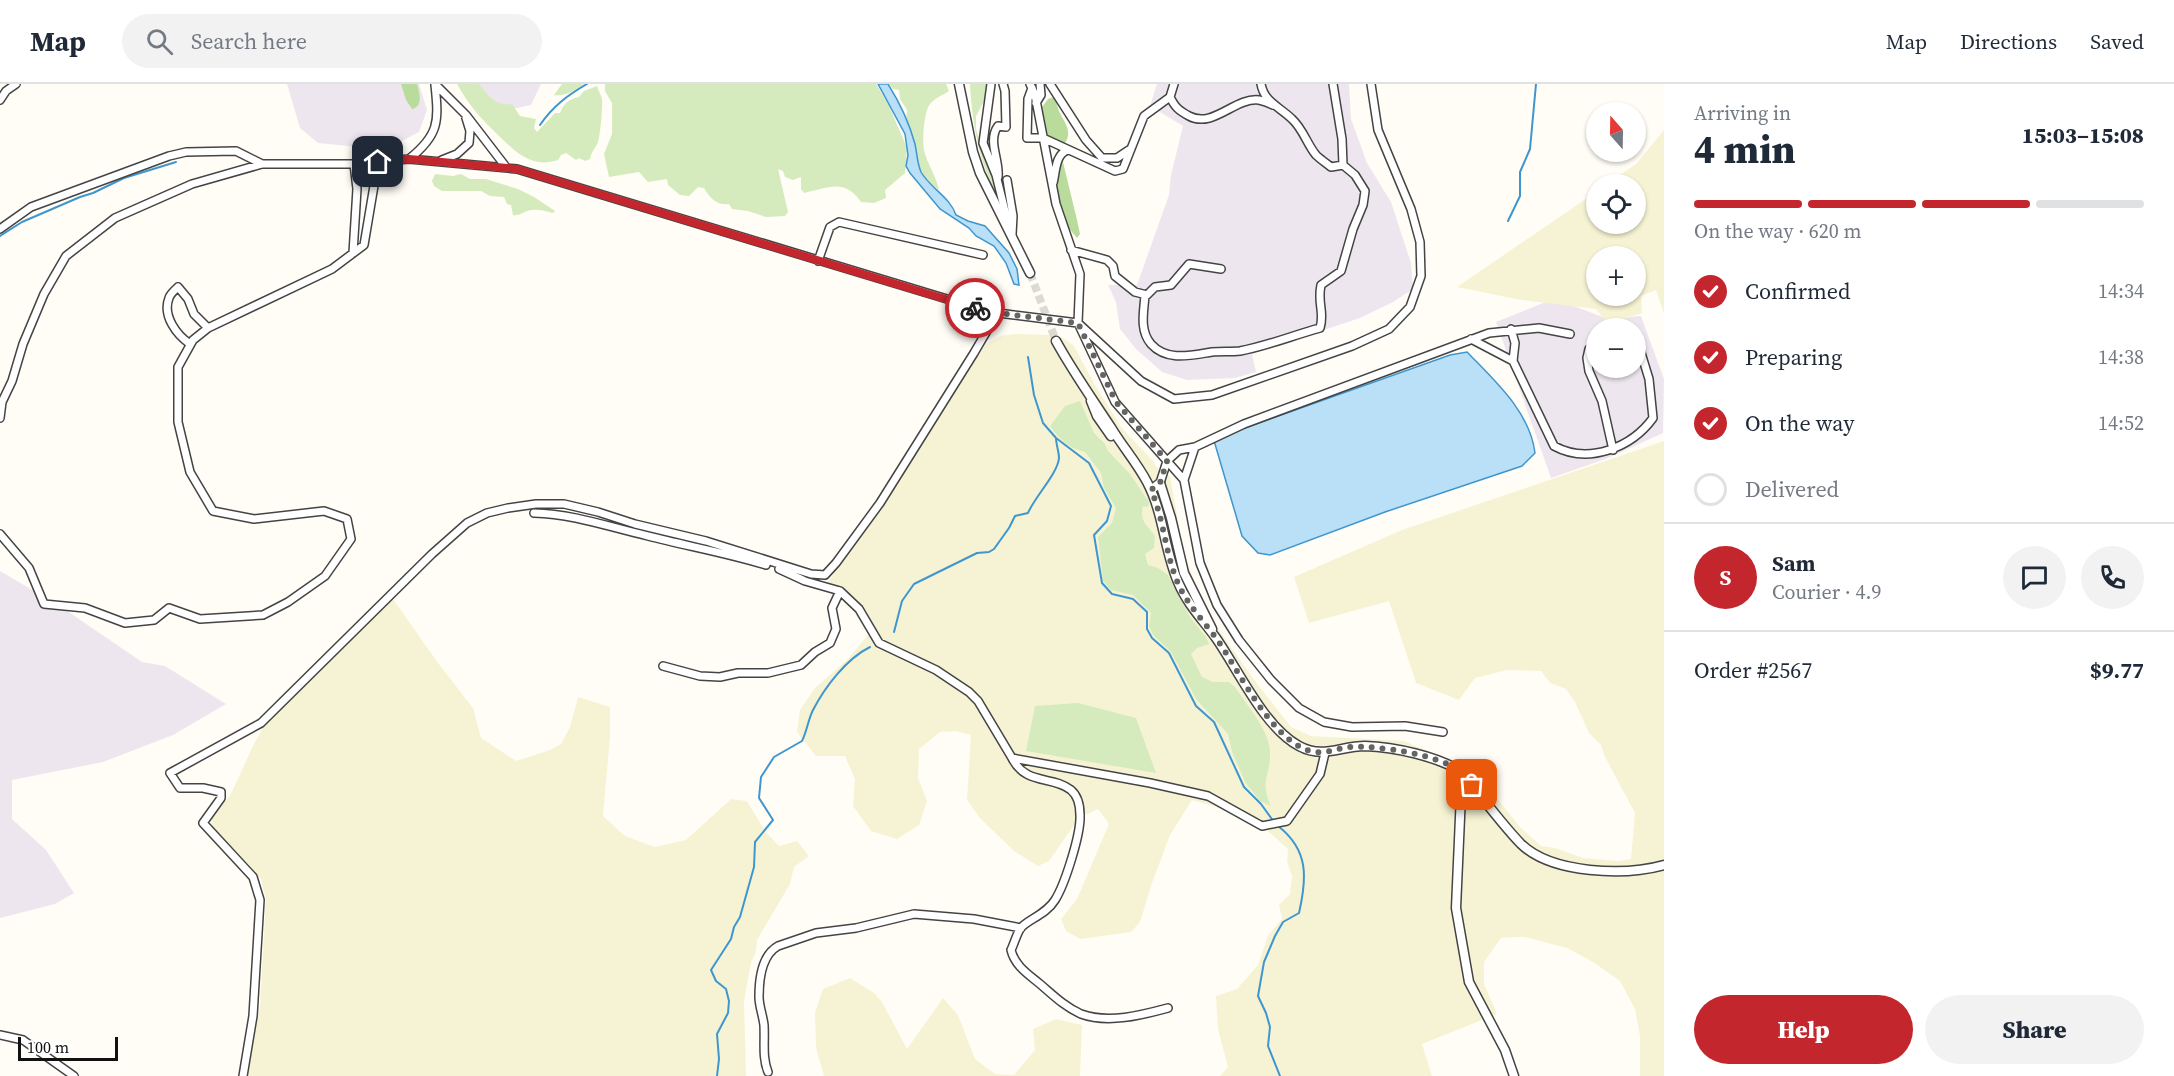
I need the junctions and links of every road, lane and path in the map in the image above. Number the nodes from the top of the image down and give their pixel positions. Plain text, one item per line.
1 (16, 84) edge
2 (435, 84) edge
3 (959, 84) edge
4 (991, 84) edge
5 (1003, 84) edge
6 (1040, 84) edge
7 (1050, 84) edge
8 (1174, 84) edge
9 (1261, 84) edge
10 (1332, 84) edge
11 (1371, 84) edge
12 (1031, 86) edge
13 (1170, 97) junction
14 (0, 100) edge
15 (1032, 103) junction
16 (1273, 105) junction
17 (466, 115) junction
18 (1028, 117) junction
19 (1038, 117) junction
20 (1043, 138) junction
21 (1068, 150) junction
22 (1129, 150) junction
23 (409, 159) junction
24 (378, 162) junction
25 (440, 162) junction
26 (262, 164) junction
27 (354, 164) junction
28 (1342, 165) junction
29 (506, 166) junction
30 (1007, 180) dead end
31 (997, 183) junction
32 (1052, 185) junction
33 (0, 229) edge
34 (1011, 237) junction
35 (1071, 250) junction
36 (354, 253) junction
37 (983, 255) dead end
38 (818, 261) junction
39 (1221, 269) dead end
40 (1030, 273) tunnel mouth
41 (1145, 295) junction
42 (990, 312) junction
43 (1078, 323) junction
44 (208, 328) junction
45 (1511, 329) junction
46 (1570, 334) dead end
47 (1471, 339) junction
48 (1056, 341) tunnel mouth
49 (190, 344) junction
50 (1513, 361) junction
51 (1646, 363) edge
52 (1593, 378) edge
53 (0, 418) edge
54 (1195, 447) junction
55 (1613, 450) junction
56 (1167, 461) junction
57 (1184, 480) junction
58 (1160, 483) junction
59 (1151, 490) junction
60 (534, 513) dead end
61 (0, 534) edge
62 (840, 591) junction
63 (1214, 635) junction
64 (663, 666) dead end
65 (1443, 732) dead end
66 (1325, 753) junction
67 (1012, 758) junction
68 (1462, 772) junction
69 (1664, 865) edge
70 (1021, 928) junction
71 (1168, 1008) dead end
72 (0, 1035) edge
73 (768, 1072) dead end
74 (74, 1076) edge
75 (243, 1076) edge
76 (1514, 1076) edge

1 - 14 street
2 - 17 street
2 - 23 street
3 - 34 street
4 - 31 street
5 - 31 street
6 - 15 street
7 - 22 street
8 - 13 street
9 - 16 street
10 - 28 street
11 - 43 street
12 - 15 street
13 - 16 street
13 - 22 street
15 - 18 street
15 - 19 street
16 - 28 street
17 - 25 street
17 - 29 street
18 - 19 street
18 - 20 street
19 - 20 street
20 - 21 street
20 - 32 street
21 - 22 street
21 - 32 street
23 - 24 street
23 - 25 street
24 - 27 street
24 - 36 street
25 - 29 street
26 - 27 street
26 - 33 street
26 - 53 street
27 - 36 street
28 - 41 street
29 - 38 street
30 - 34 street
31 - 34 street
32 - 35 street
34 - 40 street
35 - 41 street
35 - 43 street
36 - 44 street
37 - 38 street
38 - 42 street
39 - 41 street
42 - 43 street
42 - 75 street
43 - 56 street
44 - 49 street
44 - 49 street
45 - 46 street
45 - 47 street
45 - 50 street
47 - 50 street
47 - 54 street
48 - 59 street
49 - 61 street
50 - 55 street
51 - 55 street
52 - 55 street
54 - 56 street
54 - 57 street
56 - 57 street
56 - 58 street
57 - 65 street
58 - 59 street
58 - 63 street
59 - 63 street
60 - 62 street
62 - 64 street
62 - 67 street
63 - 66 street
66 - 67 street
66 - 68 street
67 - 70 street
68 - 69 street
68 - 76 street
70 - 71 street
70 - 73 street
72 - 74 street

